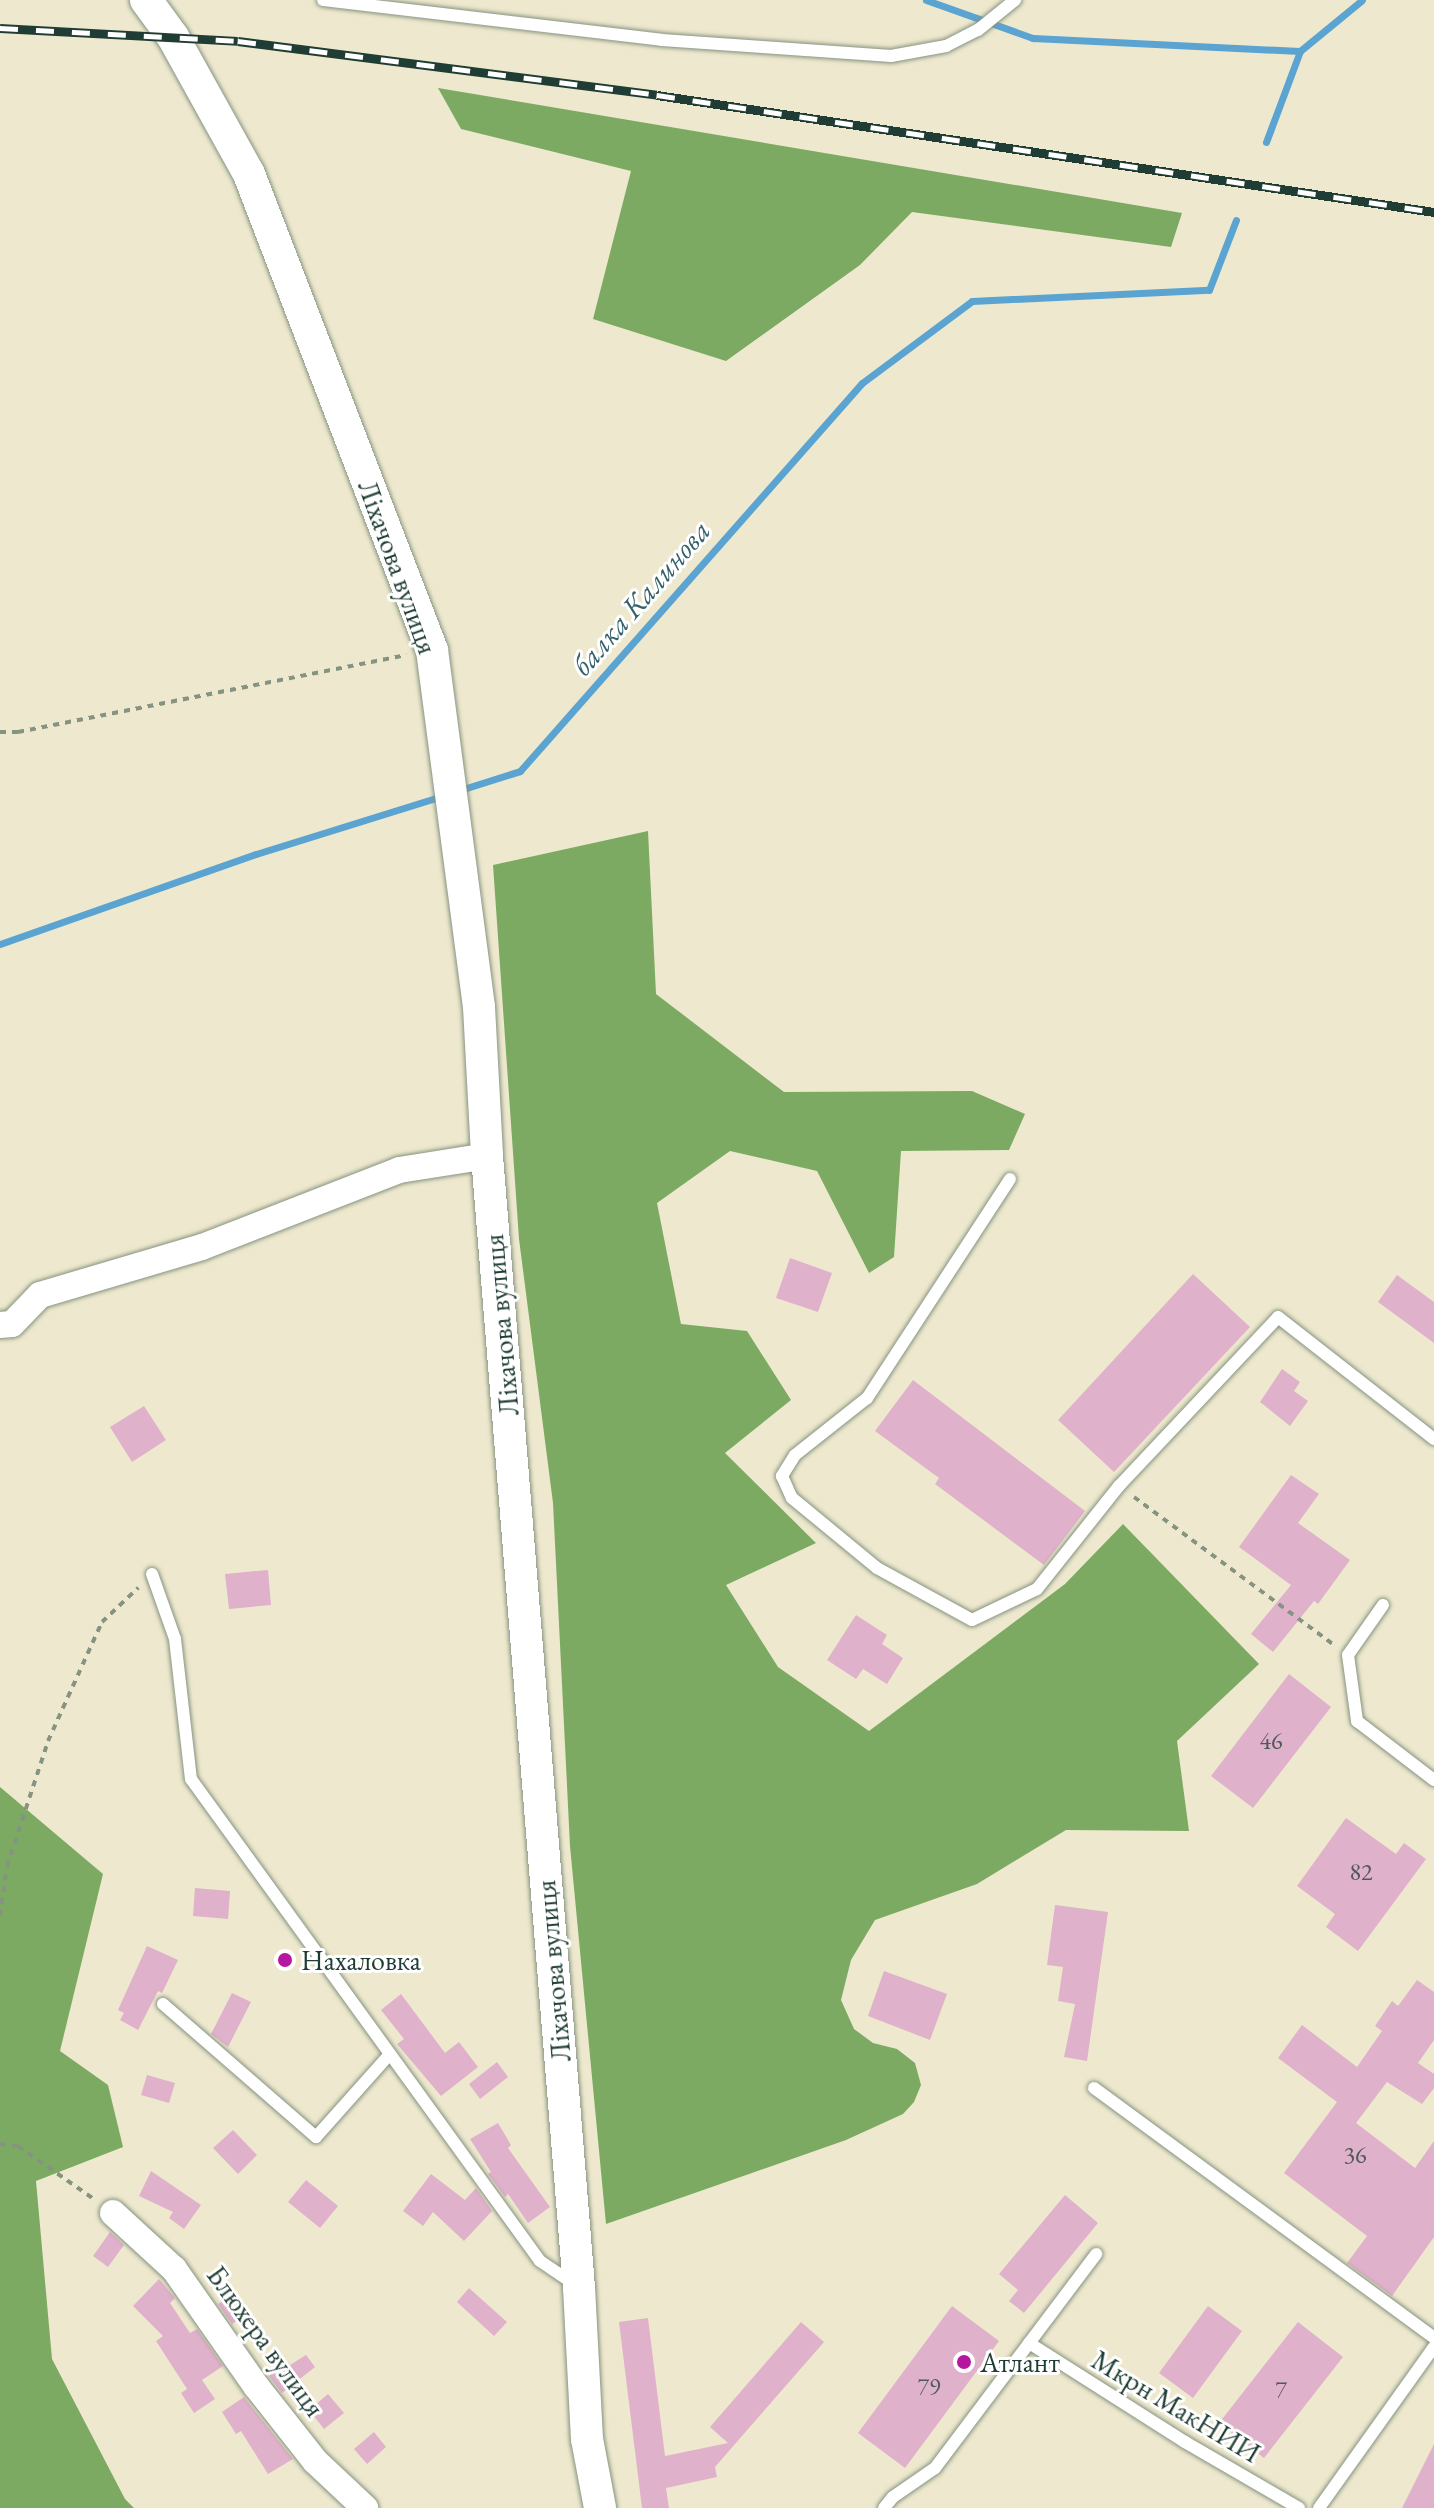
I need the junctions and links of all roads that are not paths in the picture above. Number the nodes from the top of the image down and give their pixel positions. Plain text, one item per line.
1 (146, 0) edge
2 (323, 0) edge
3 (1015, 0) edge
4 (487, 1156) junction
5 (1010, 1179) dead end
6 (0, 1325) edge
7 (1434, 1439) edge
8 (152, 1574) road end
9 (1383, 1605) dead end
10 (1434, 1780) edge
11 (163, 2004) dead end
12 (389, 2055) junction
13 (1094, 2088) dead end
14 (113, 2213) road end
15 (1096, 2254) dead end
16 (579, 2287) junction
17 (1434, 2338) edge
18 (1029, 2343) junction
19 (1434, 2347) edge
20 (365, 2508) edge
21 (600, 2508) edge
22 (884, 2508) edge
23 (1299, 2508) edge
24 (1319, 2508) edge

1 - 4 street, Ліхачова вулиця
2 - 3 lane
4 - 6 street
4 - 16 street, Ліхачова вулиця
5 - 7 lane
8 - 12 lane
9 - 10 lane
11 - 12 lane
12 - 16 lane
13 - 17 lane
14 - 20 street, Блюхера вулиця
15 - 18 lane
16 - 21 street, Ліхачова вулиця
18 - 22 lane
18 - 23 lane, Мкрн МакНИИ
19 - 24 lane

